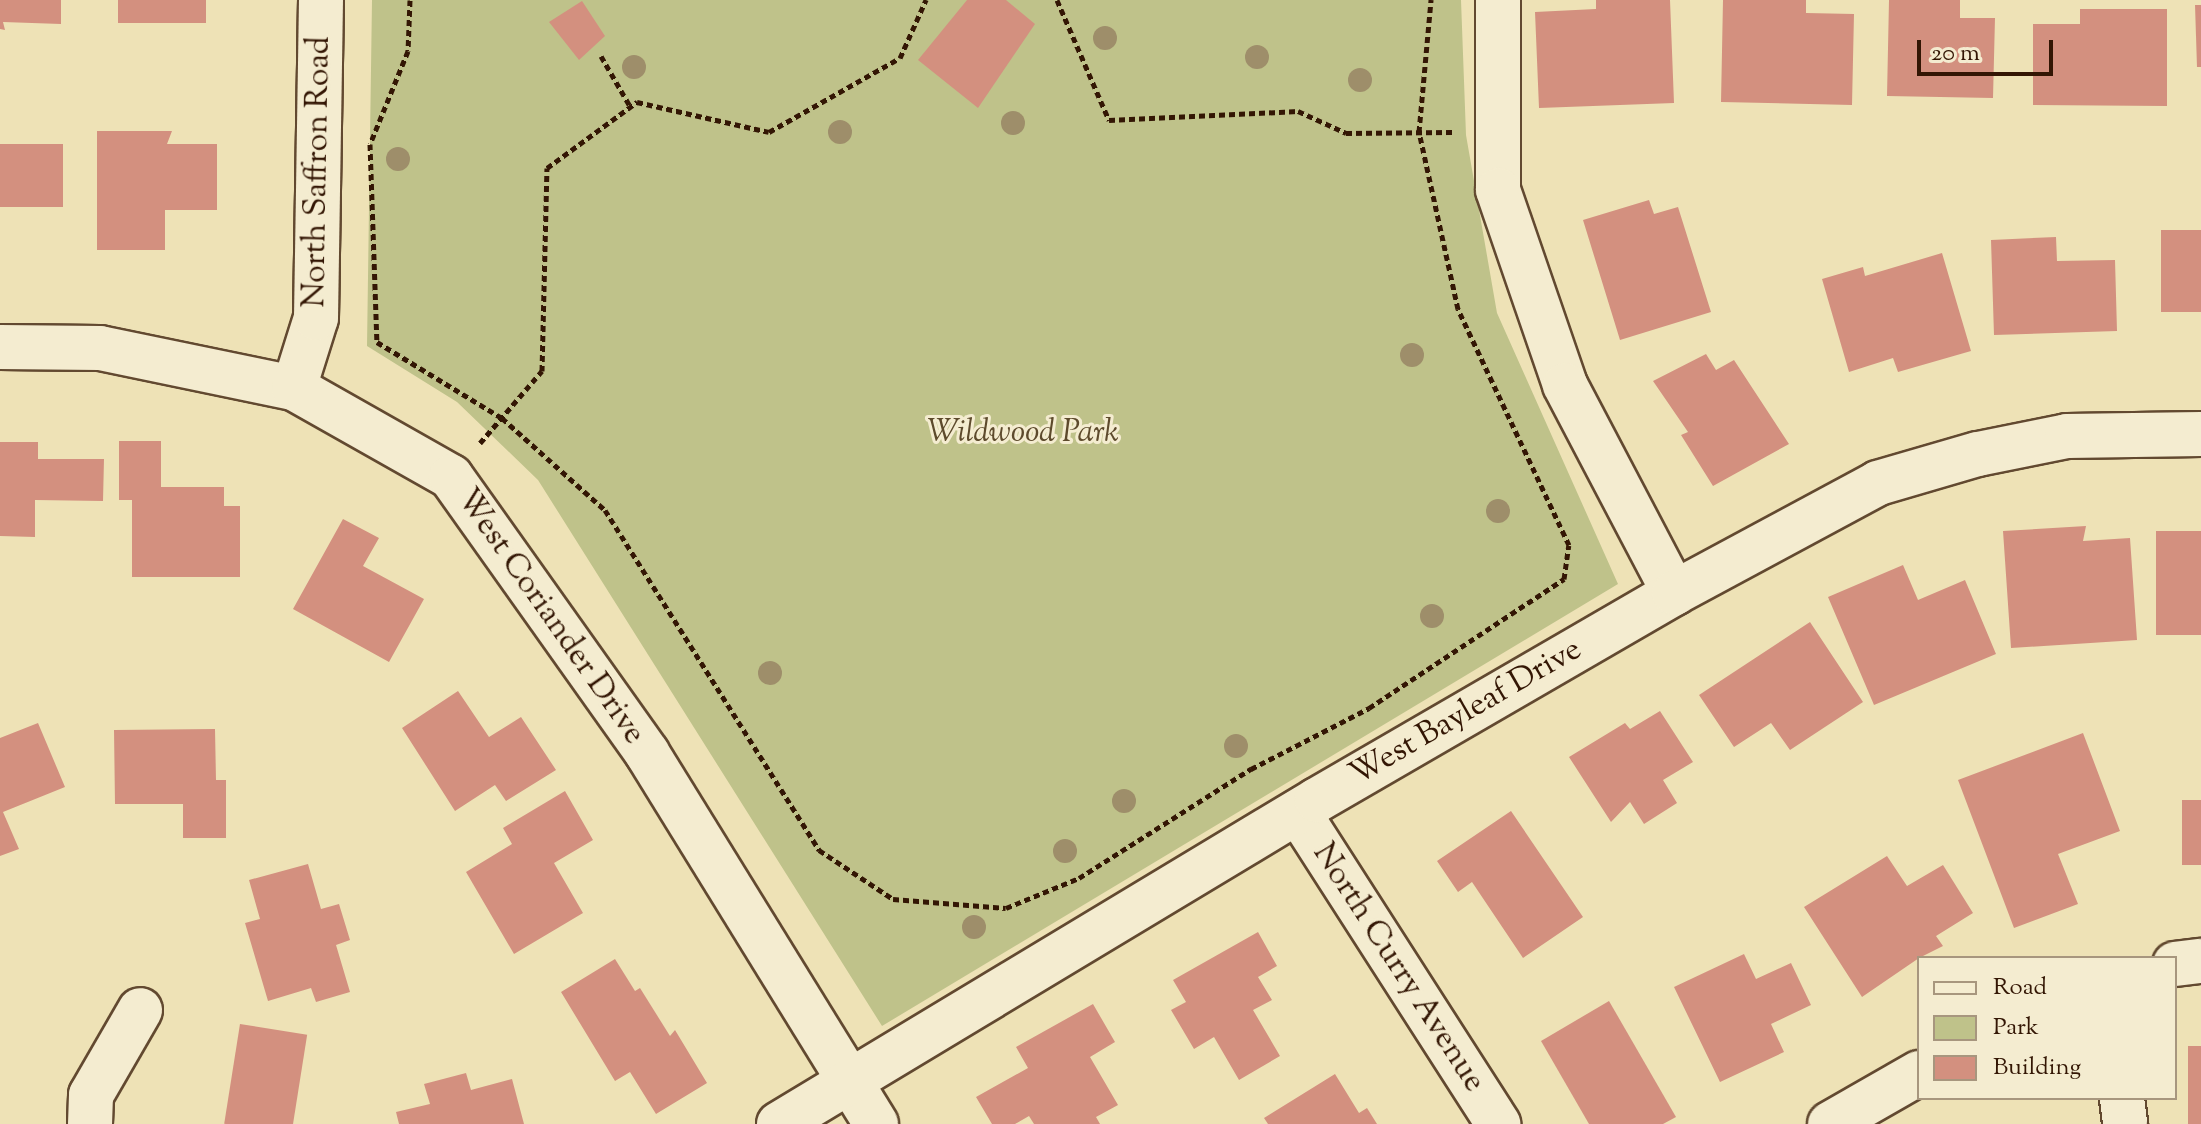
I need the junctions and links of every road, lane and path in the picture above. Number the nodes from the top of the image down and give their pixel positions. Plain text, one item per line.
1 (321, 0) edge
2 (410, 0) edge
3 (926, 0) edge
4 (1057, 0) edge
5 (1431, 0) edge
6 (1498, 0) edge
7 (601, 56) dead end
8 (630, 106) junction
9 (1419, 132) junction
10 (1453, 132) dead end
11 (0, 347) edge
12 (294, 388) junction
13 (502, 418) junction
14 (2201, 434) edge
15 (474, 450) dead end
16 (1674, 593) junction
17 (1298, 812) junction
18 (2201, 961) edge
19 (2177, 964) edge
20 (140, 1010) dead end
21 (1917, 1074) edge
22 (850, 1084) junction
23 (2122, 1100) edge
24 (90, 1124) edge
25 (779, 1124) edge
26 (876, 1124) edge
27 (1498, 1124) edge
28 (1830, 1124) edge
29 (2125, 1124) edge

1 - 12 street, North Saffron Road
2 - 13 path
3 - 8 path
4 - 9 path
5 - 9 path
6 - 16 street
7 - 8 path
8 - 13 path
9 - 10 path
9 - 13 path
11 - 12 street, West Coriander Drive
12 - 22 street, West Coriander Drive
13 - 15 path
14 - 16 street, West Bayleaf Drive
16 - 17 street, West Bayleaf Drive
17 - 22 street, West Bayleaf Drive
17 - 27 street, North Curry Avenue
18 - 19 street
20 - 24 street
21 - 28 street
22 - 25 street, West Bayleaf Drive
22 - 26 street, West Coriander Drive
23 - 29 street

